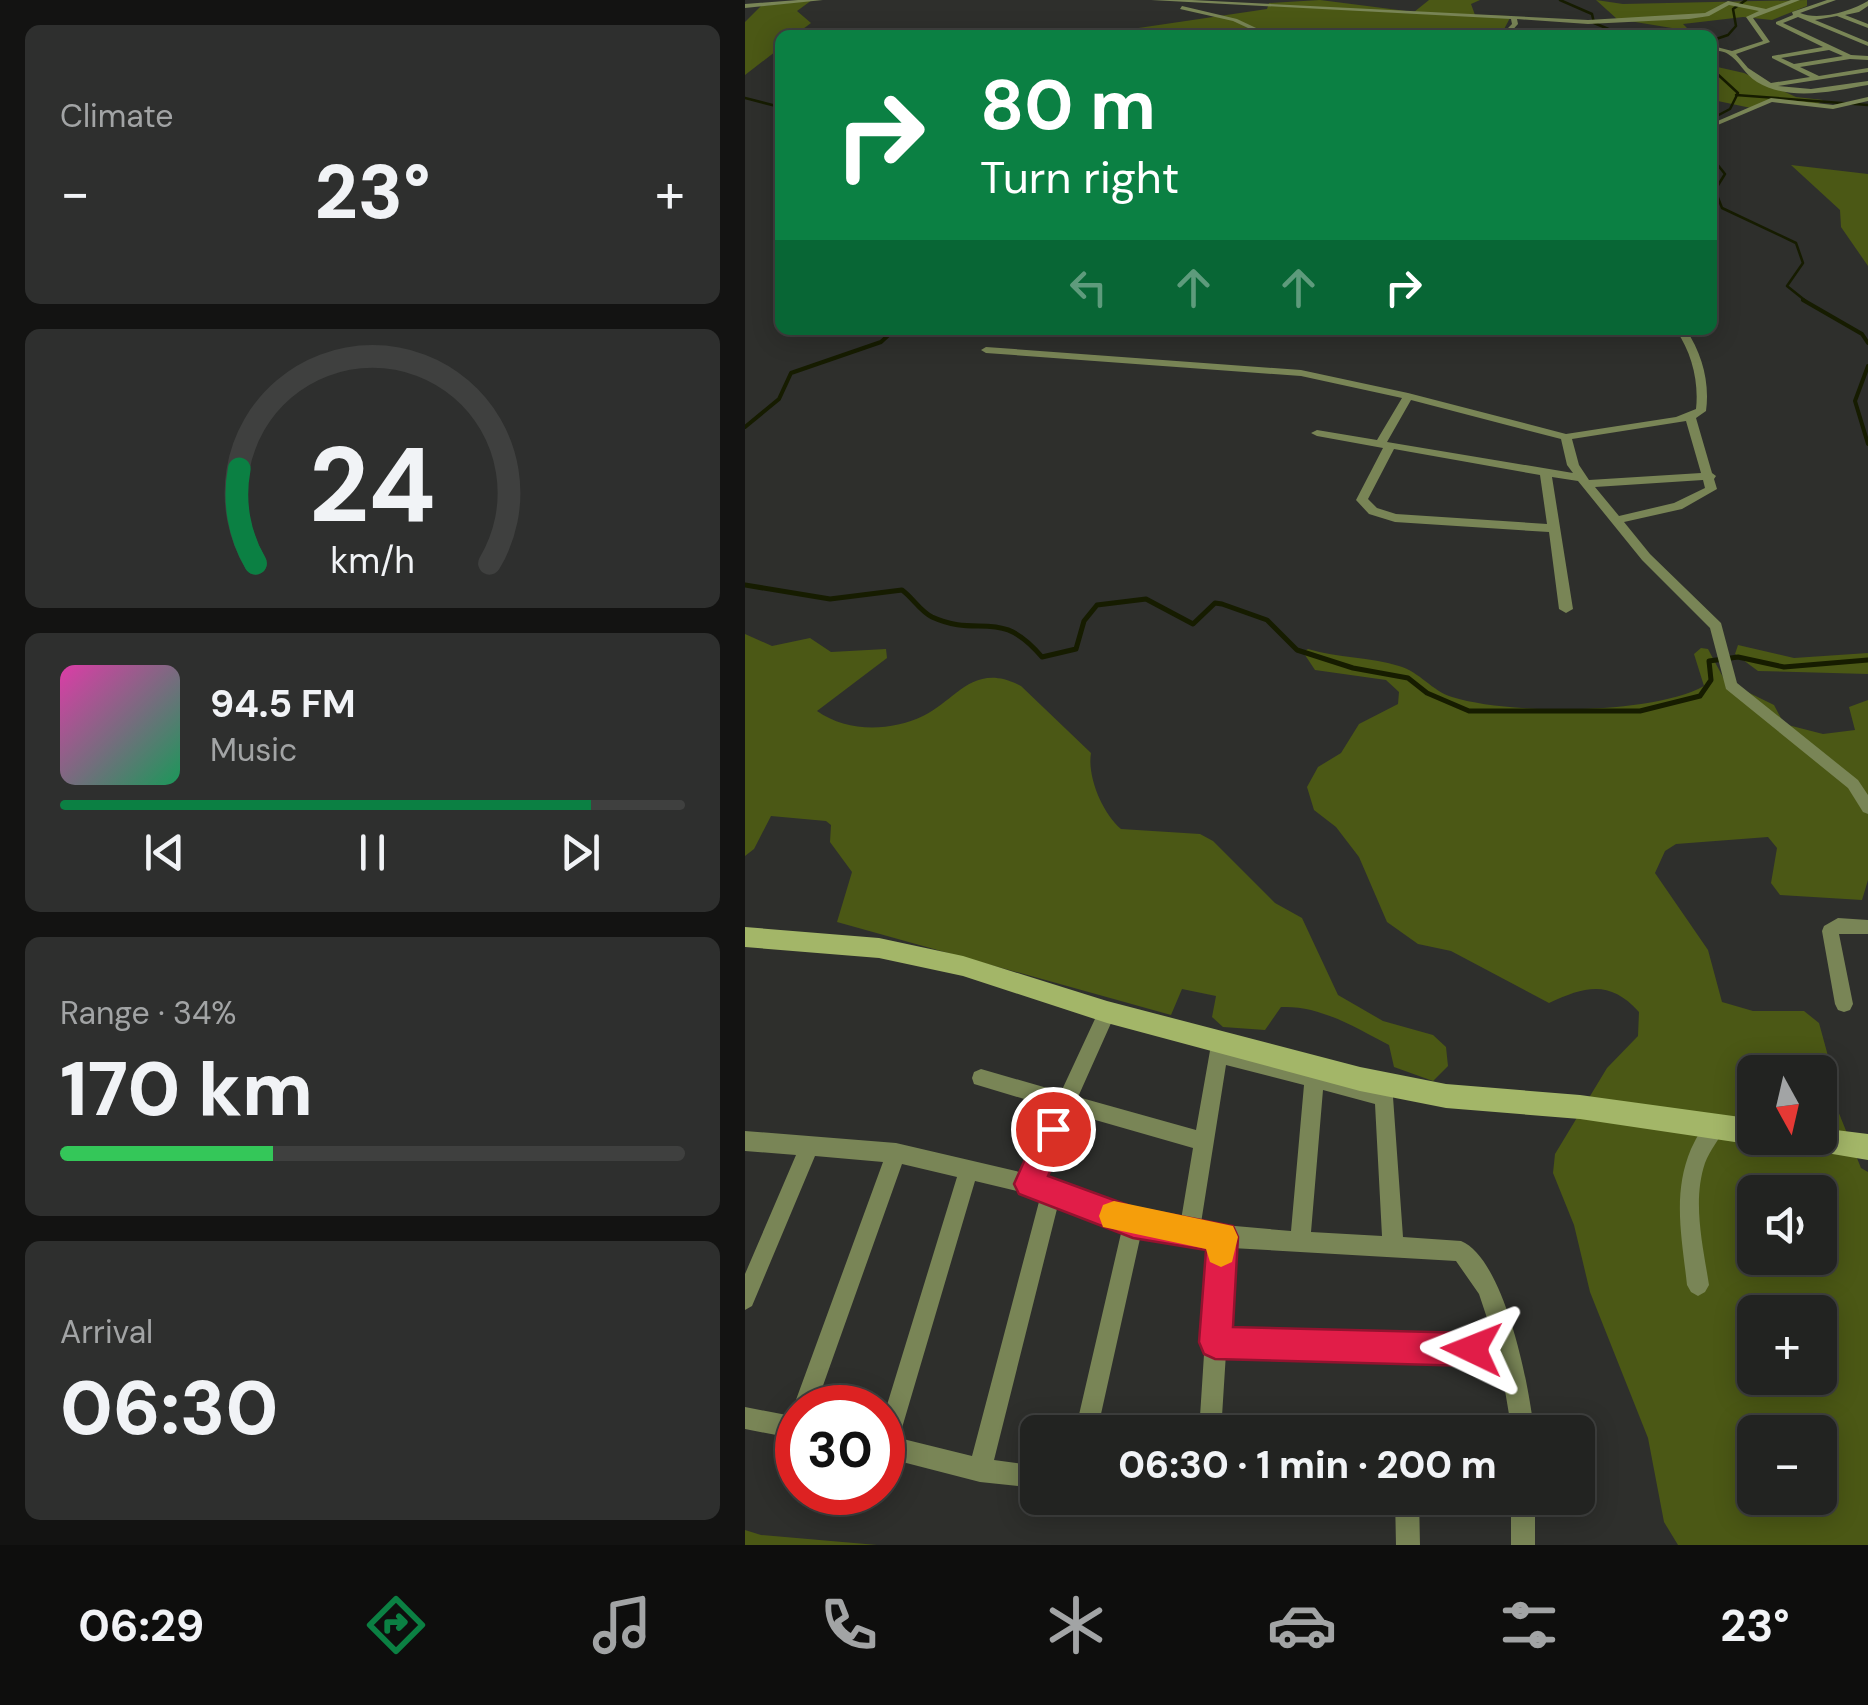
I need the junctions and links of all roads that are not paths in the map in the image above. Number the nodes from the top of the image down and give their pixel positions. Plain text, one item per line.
1 (820, 0) edge
2 (1156, 0) edge
3 (1797, 0) edge
4 (1833, 0) edge
5 (1868, 3) edge
6 (746, 6) edge
7 (1766, 11) junction
8 (1838, 14) junction
9 (1798, 15) junction
10 (1514, 17) junction
11 (1807, 19) junction
12 (1867, 25) edge
13 (1257, 30) edge
14 (1508, 30) edge
15 (1868, 44) edge
16 (1828, 48) junction
17 (1717, 49) edge
18 (1729, 53) junction
19 (1717, 55) edge
20 (1849, 57) junction
21 (1868, 58) edge
22 (1793, 67) junction
23 (1868, 70) edge
24 (1818, 78) junction
25 (1772, 80) junction
26 (1868, 83) edge
27 (1868, 99) edge
28 (1717, 123) edge
29 (1686, 335) edge
30 (987, 350) dead end
31 (1408, 396) junction
32 (1691, 418) junction
33 (1317, 433) dead end
34 (1565, 437) junction
35 (1386, 443) junction
36 (1546, 473) junction
37 (1710, 476) junction
38 (1584, 481) junction
39 (1618, 520) junction
40 (1553, 528) junction
41 (1566, 609) dead end
42 (1868, 808) edge
43 (1868, 927) edge
44 (745, 937) edge
45 (1844, 1004) dead end
46 (1107, 1012) junction
47 (1219, 1048) junction
48 (981, 1078) dead end
49 (1314, 1081) junction
50 (1065, 1101) junction
51 (1715, 1127) junction
52 (1737, 1130) edge
53 (745, 1141) edge
54 (1205, 1142) junction
55 (1837, 1143) edge
56 (809, 1147) junction
57 (1868, 1147) edge
58 (896, 1152) junction
59 (969, 1169) junction
60 (1040, 1188) junction
61 (1133, 1223) junction
62 (1189, 1234) junction
63 (1222, 1237) junction
64 (1300, 1242) junction
65 (1393, 1247) junction
66 (1697, 1285) dead end
67 (745, 1299) edge
68 (1215, 1342) junction
69 (1509, 1350) junction
70 (812, 1385) edge
71 (903, 1385) edge
72 (1091, 1415) edge
73 (1211, 1415) edge
74 (1520, 1415) edge
75 (745, 1418) edge
76 (775, 1423) edge
77 (905, 1451) edge
78 (980, 1470) junction
79 (1020, 1476) edge
80 (1407, 1515) edge
81 (1523, 1515) edge
82 (1408, 1545) edge
83 (1523, 1545) edge

1 - 6 street
2 - 10 street
2 - 13 street
3 - 7 street
4 - 9 street
5 - 8 street
7 - 10 street
7 - 18 street
8 - 11 street
8 - 12 street
9 - 11 street
9 - 16 street
10 - 14 street
11 - 15 street
16 - 20 street
16 - 22 street
17 - 18 street
18 - 19 street
18 - 25 street
20 - 21 street
20 - 22 street
22 - 24 street
23 - 24 street
24 - 25 street
25 - 26 street
27 - 28 street
29 - 32 street
30 - 31 street
31 - 34 street
31 - 35 street
32 - 34 street
32 - 37 street
33 - 35 street
34 - 38 street
35 - 36 street
35 - 40 street
36 - 38 street
36 - 40 street
37 - 38 street
37 - 39 street
38 - 39 street
39 - 42 street
40 - 41 street
43 - 45 street
44 - 46 street
46 - 47 street
46 - 50 street
47 - 49 street
47 - 51 street
47 - 54 street
48 - 50 street
49 - 64 street
49 - 65 street
50 - 54 street
50 - 60 street
51 - 52 street
51 - 66 street
53 - 56 street
54 - 62 street
55 - 57 street
56 - 58 street
56 - 67 street
58 - 59 street
58 - 70 street
59 - 60 street
59 - 71 street
60 - 61 street
60 - 78 street
61 - 62 street
61 - 72 street
62 - 63 street
63 - 64 street
63 - 68 street
64 - 65 street
65 - 69 street
68 - 69 street
68 - 73 street
69 - 74 street
75 - 76 street
77 - 78 street
78 - 79 street
80 - 82 street
81 - 83 street

